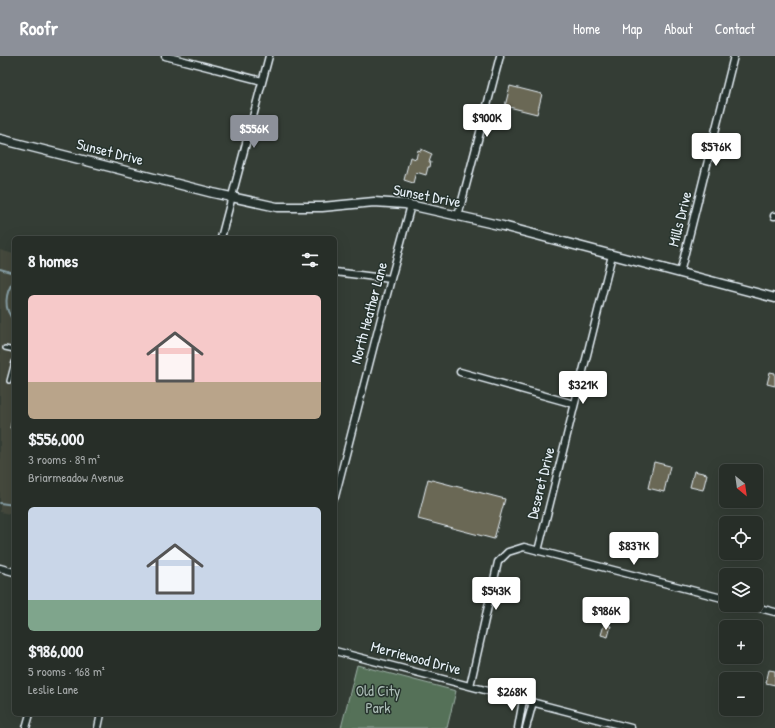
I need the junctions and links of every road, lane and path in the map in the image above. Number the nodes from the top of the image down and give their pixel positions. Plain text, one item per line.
1 (166, 56) edge
2 (269, 56) edge
3 (500, 56) edge
4 (734, 56) edge
5 (262, 81) junction
6 (0, 139) edge
7 (232, 197) junction
8 (411, 205) junction
9 (458, 216) junction
10 (222, 236) edge
11 (612, 255) junction
12 (337, 272) edge
13 (680, 273) junction
14 (391, 279) junction
15 (775, 298) edge
16 (5, 348) dead end
17 (12, 350) edge
18 (12, 370) edge
19 (460, 372) dead end
20 (9, 381) dead end
21 (574, 404) junction
22 (337, 489) edge
23 (538, 551) junction
24 (0, 568) edge
25 (12, 571) edge
26 (719, 597) edge
27 (763, 609) edge
28 (775, 612) edge
29 (337, 652) edge
30 (470, 686) junction
31 (523, 700) junction
32 (533, 702) junction
33 (29, 716) edge
34 (101, 716) edge
35 (26, 728) edge
36 (98, 728) edge
37 (518, 728) edge
38 (526, 728) edge
39 (631, 728) edge

1 - 5 street
2 - 5 street
3 - 9 street
4 - 13 street, Mills Drive
5 - 7 street
6 - 7 street, Sunset Drive
7 - 8 street, Sunset Drive
7 - 10 street
8 - 9 street, Sunset Drive
8 - 14 street, North Heather Lane
9 - 11 street, Sunset Drive
11 - 13 street, Sunset Drive
11 - 21 street, Deseret Drive
12 - 14 street
13 - 15 street, Sunset Drive
14 - 22 street, North Heather Lane
16 - 17 lane
18 - 20 lane
19 - 21 street
21 - 23 street, Deseret Drive
23 - 26 street
23 - 30 street
24 - 25 street
27 - 28 street
29 - 30 street, Merriewood Drive
30 - 31 street, Merriewood Drive
31 - 32 street, Merriewood Drive
31 - 37 street
32 - 38 street
32 - 39 street, Merriewood Drive
33 - 35 street
34 - 36 street

